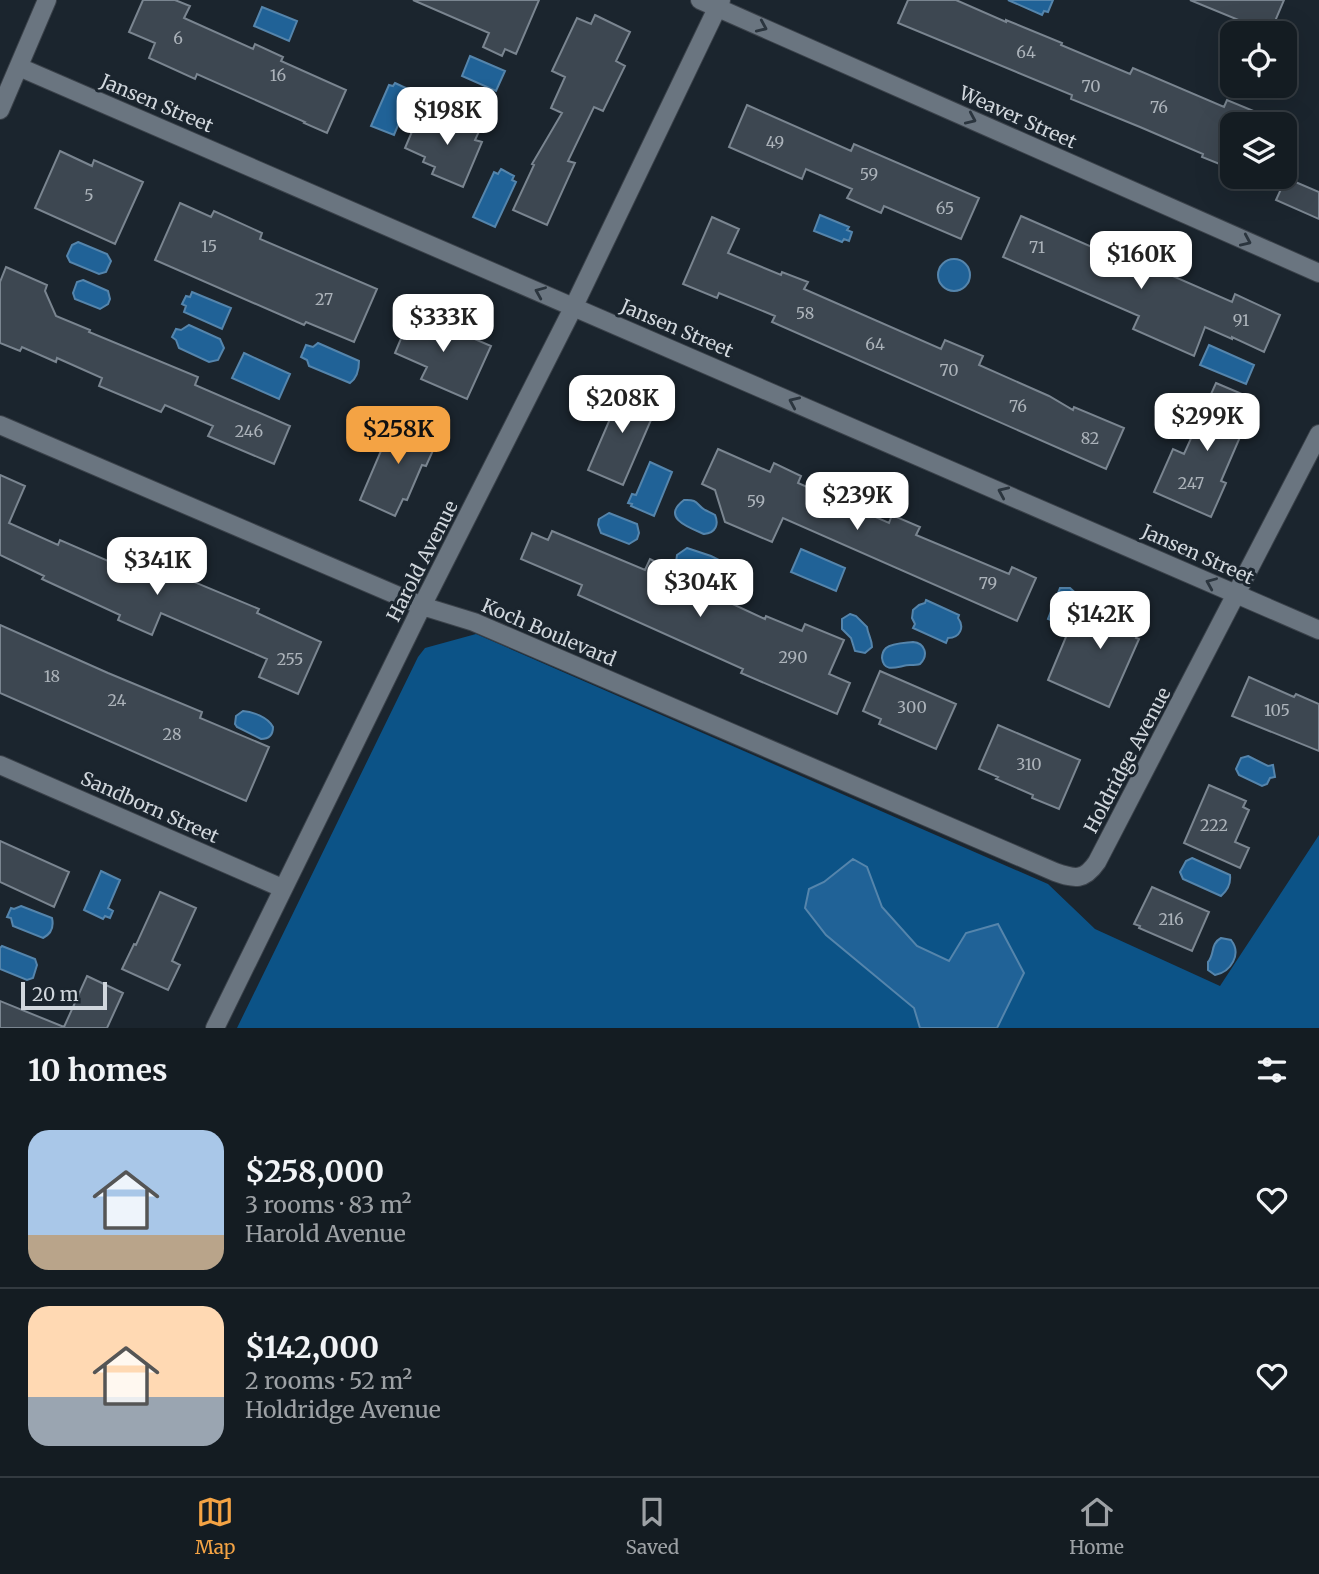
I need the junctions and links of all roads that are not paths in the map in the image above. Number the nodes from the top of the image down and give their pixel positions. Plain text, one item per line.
1 (47, 0) edge
2 (700, 0) edge
3 (719, 4) edge
4 (19, 66) junction
5 (0, 110) edge
6 (1319, 273) edge
7 (574, 306) junction
8 (0, 425) edge
9 (1319, 434) edge
10 (1237, 594) junction
11 (422, 606) junction
12 (1319, 630) edge
13 (0, 765) edge
14 (1082, 877) joint
15 (282, 888) junction
16 (215, 1028) edge

1 - 4 street
2 - 3 street, Weaver Street
3 -> 6 street, Weaver Street
3 - 7 street, Harold Avenue
4 - 5 street
7 -> 4 street, Jansen Street
10 -> 7 street, Jansen Street
7 - 11 street, Harold Avenue
8 - 11 street, Koch Boulevard
9 - 10 street, Holdridge Avenue
10 - 12 street, Jansen Street
10 - 14 street, Holdridge Avenue
11 - 14 street, Koch Boulevard
11 - 15 street, Harold Avenue
13 - 15 street, Sandborn Street
15 - 16 street, Harold Avenue

